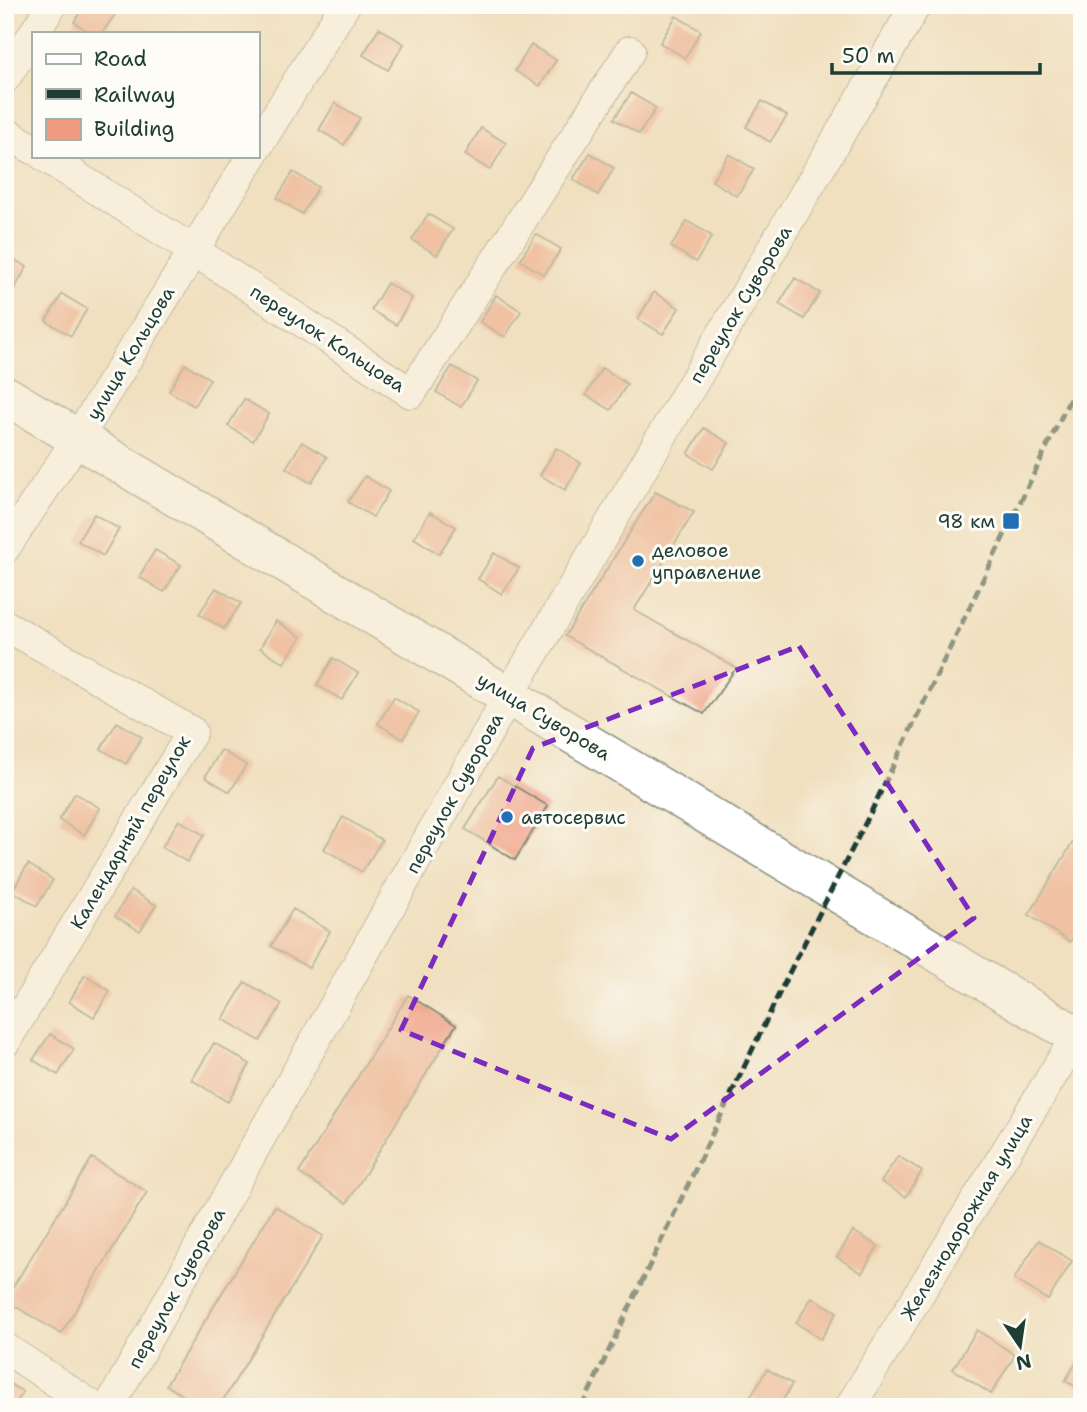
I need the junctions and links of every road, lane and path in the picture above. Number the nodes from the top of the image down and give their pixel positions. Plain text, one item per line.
1 (52, 5) edge
2 (345, 5) edge
3 (916, 5) edge
4 (35, 32) edge
5 (32, 37) edge
6 (630, 51) dead end
7 (5, 78) edge
8 (5, 132) edge
9 (259, 143) edge
10 (32, 148) edge
11 (47, 158) edge
12 (250, 158) edge
13 (193, 250) junction
14 (5, 395) edge
15 (79, 438) junction
16 (5, 548) edge
17 (5, 625) edge
18 (509, 695) junction
19 (1080, 1034) edge
20 (5, 1042) edge
21 (5, 1348) edge
22 (94, 1407) edge
23 (109, 1407) edge
24 (850, 1407) edge

1 - 4 street
2 - 9 street
3 - 18 street, переулок Суворова
5 - 7 street
6 - 13 street, переулок Кольцова
8 - 10 street
11 - 13 street, переулок Кольцова
12 - 13 street, улица Кольцова
13 - 15 street, улица Кольцова
14 - 15 main road, улица Суворова
15 - 16 street, улица Кольцова
15 - 18 main road, улица Суворова
17 - 20 street, Календарный переулок
18 - 19 main road, улица Суворова
18 - 23 street, переулок Суворова
19 - 24 street, Железнодорожная улица
21 - 22 street

